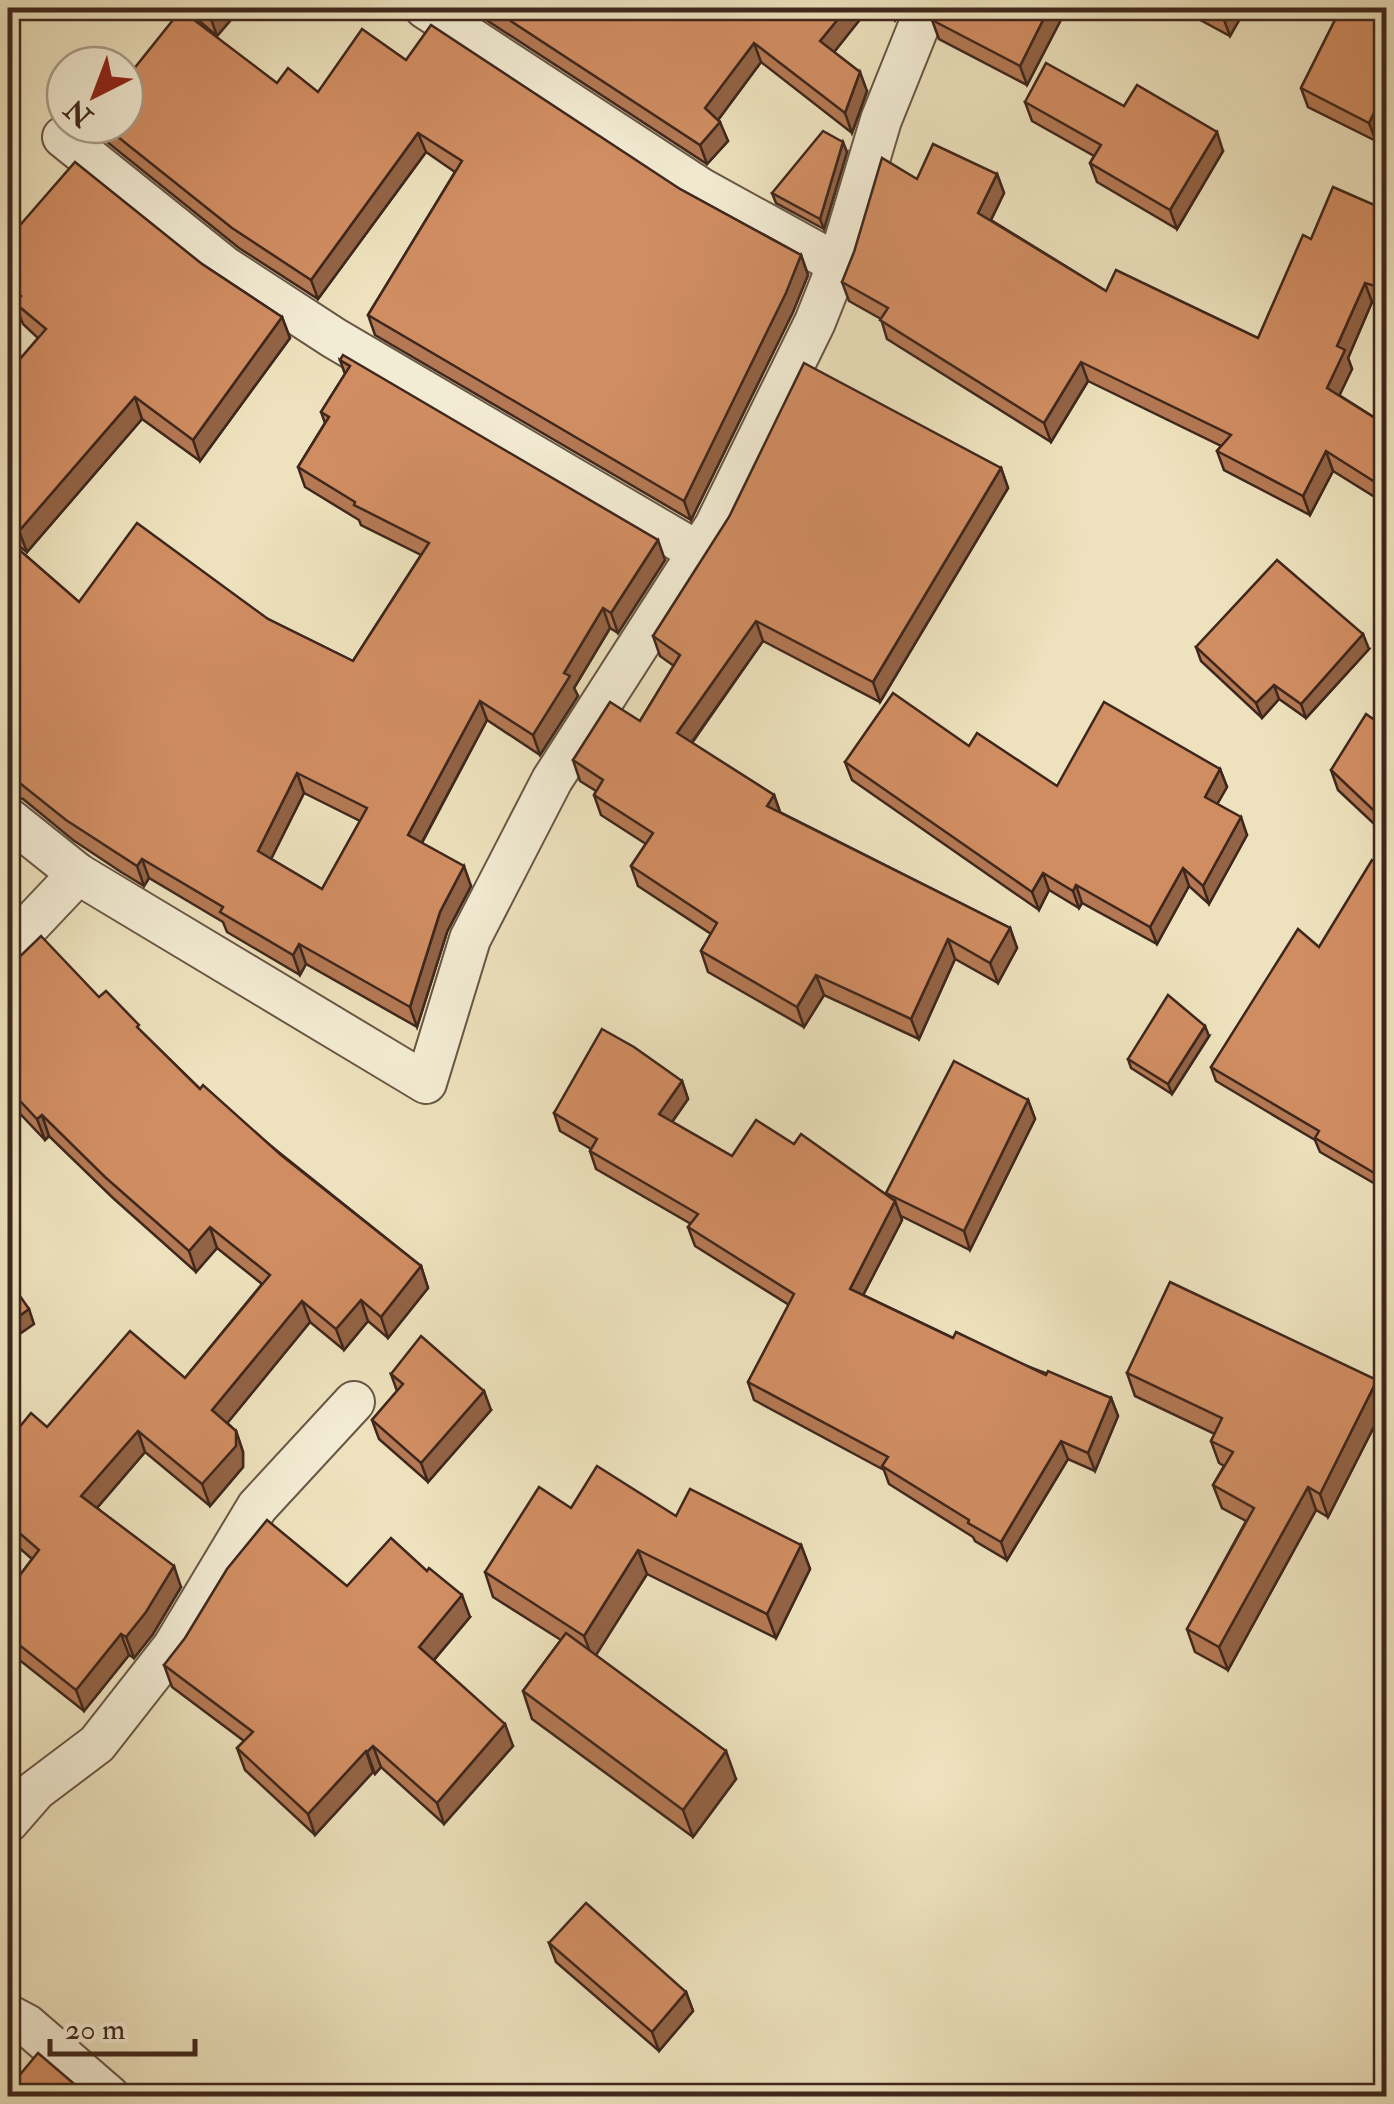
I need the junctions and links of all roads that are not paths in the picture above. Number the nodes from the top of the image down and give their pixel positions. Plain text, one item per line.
1 (424, 8) edge
2 (926, 8) edge
3 (73, 145) edge
4 (838, 264) junction
5 (698, 552) junction
6 (8, 818) edge
7 (78, 874) junction
8 (8, 948) edge
9 (354, 1402) dead end
10 (8, 1822) edge
11 (8, 2015) edge
12 (110, 2096) edge

1 - 4 street
2 - 4 street
3 - 5 street
4 - 5 street
5 - 7 street
6 - 7 street
7 - 8 street
9 - 10 street
11 - 12 street

